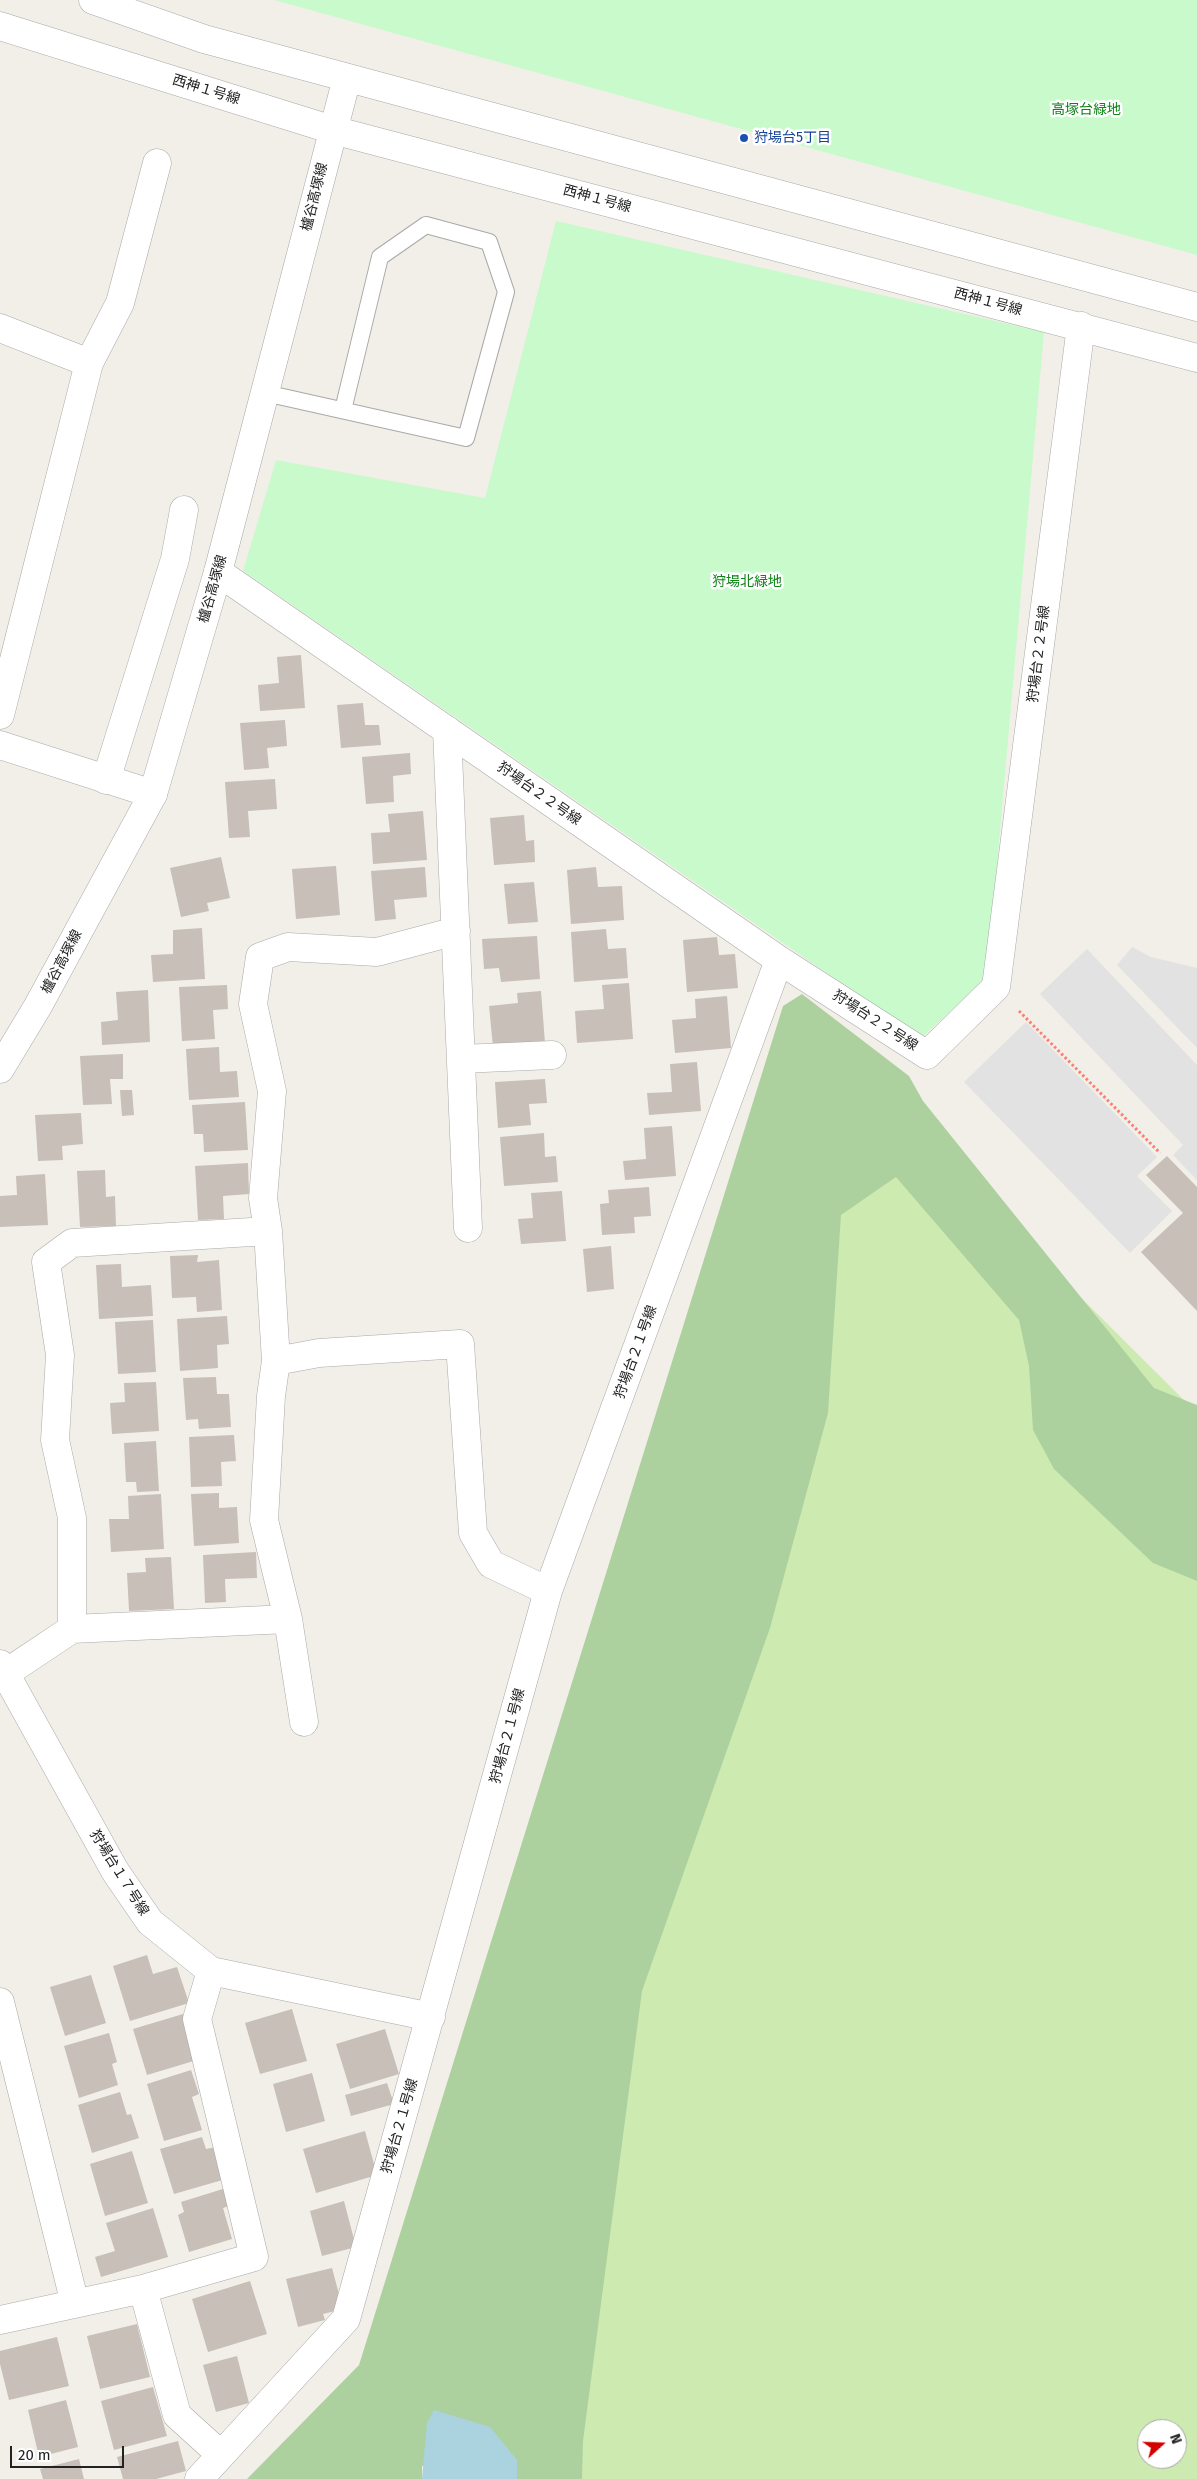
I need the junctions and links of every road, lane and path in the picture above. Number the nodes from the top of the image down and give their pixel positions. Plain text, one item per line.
1 (93, 0) edge
2 (0, 26) edge
3 (347, 78) junction
4 (333, 130) junction
5 (157, 163) dead end
6 (1197, 307) edge
7 (1081, 326) junction
8 (0, 328) edge
9 (1197, 358) edge
10 (89, 363) junction
11 (265, 392) junction
12 (343, 410) junction
13 (184, 510) dead end
14 (218, 572) junction
15 (0, 715) edge
16 (447, 730) junction
17 (0, 745) edge
18 (106, 780) junction
19 (153, 794) junction
20 (456, 931) junction
21 (779, 960) junction
22 (996, 987) junction
23 (552, 1055) dead end
24 (461, 1059) junction
25 (0, 1069) edge
26 (1160, 1153) dead end
27 (468, 1228) dead end
28 (268, 1231) junction
29 (276, 1361) junction
30 (548, 1591) junction
31 (288, 1619) junction
32 (72, 1629) junction
33 (2, 1671) edge
34 (304, 1722) dead end
35 (211, 1971) junction
36 (0, 2002) edge
37 (430, 2017) junction
38 (143, 2289) junction
39 (75, 2304) junction
40 (0, 2320) edge
41 (221, 2455) junction
42 (199, 2479) edge

1 - 3 street
2 - 4 street, 西神１号線
3 - 4 street, 櫨谷高塚線
3 - 6 street
4 - 7 street, 西神１号線
4 - 11 street, 櫨谷高塚線
5 - 10 street
7 - 9 street, 西神１号線
7 - 22 street, 狩場台２２号線
8 - 10 street
10 - 15 street
11 - 12 lane
11 - 14 street, 櫨谷高塚線
12 - 12 lane
13 - 18 street
14 - 16 street, 狩場台２２号線
14 - 19 street, 櫨谷高塚線
16 - 20 street
16 - 21 street, 狩場台２２号線
17 - 18 street
18 - 19 street
19 - 25 street, 櫨谷高塚線
20 - 24 street
20 - 28 street
21 - 22 street, 狩場台２２号線
21 - 30 street, 狩場台２１号線
22 - 26 path
23 - 24 street
24 - 27 street
28 - 29 street
28 - 32 street
29 - 30 street
29 - 31 street
30 - 37 street, 狩場台２１号線
31 - 32 street
31 - 34 street
32 - 33 street
33 - 35 street, 狩場台１７号線
35 - 37 street, 狩場台１７号線
35 - 38 street
36 - 39 street
37 - 41 street, 狩場台２１号線
38 - 39 street
38 - 41 street
39 - 40 street
41 - 42 street, 狩場台２１号線

